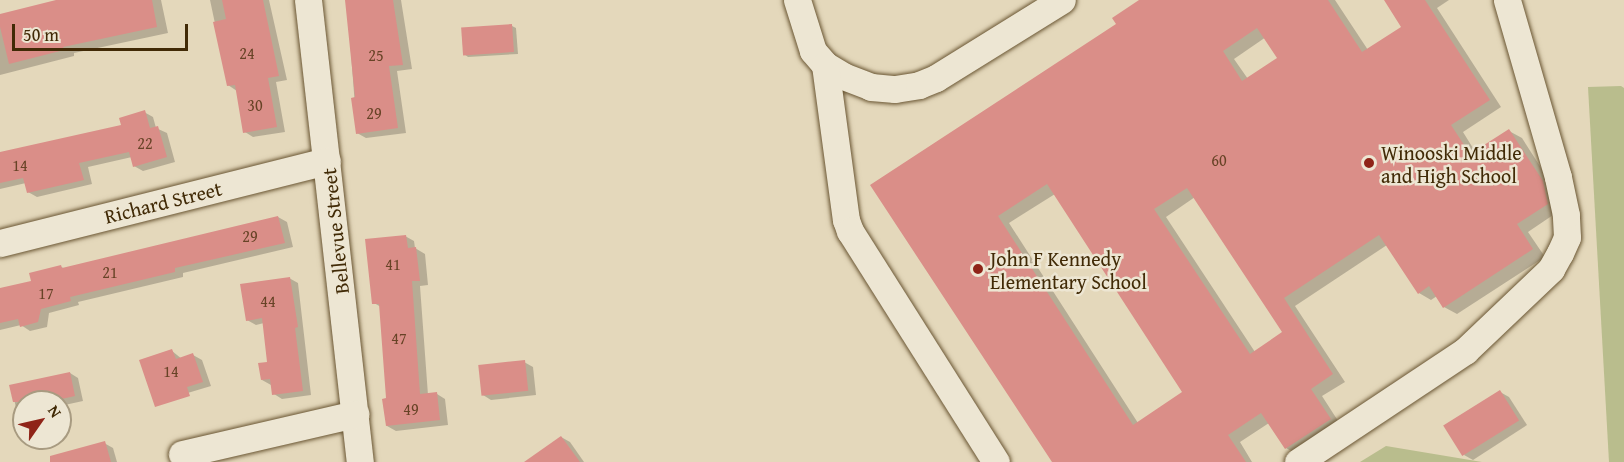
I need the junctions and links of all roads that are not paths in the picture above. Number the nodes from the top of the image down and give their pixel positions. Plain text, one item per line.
1 (309, 0) edge
2 (796, 0) edge
3 (1062, 0) edge
4 (1508, 0) edge
5 (825, 65) junction
6 (327, 161) junction
7 (0, 243) edge
8 (355, 414) junction
9 (182, 454) dead end
10 (360, 462) edge
11 (996, 462) edge
12 (1298, 462) edge

1 - 6 street, Bellevue Street
2 - 5 street
3 - 5 street
4 - 12 street
5 - 11 street
6 - 7 street, Richard Street
6 - 8 street, Bellevue Street
8 - 9 street
8 - 10 street, Bellevue Street

